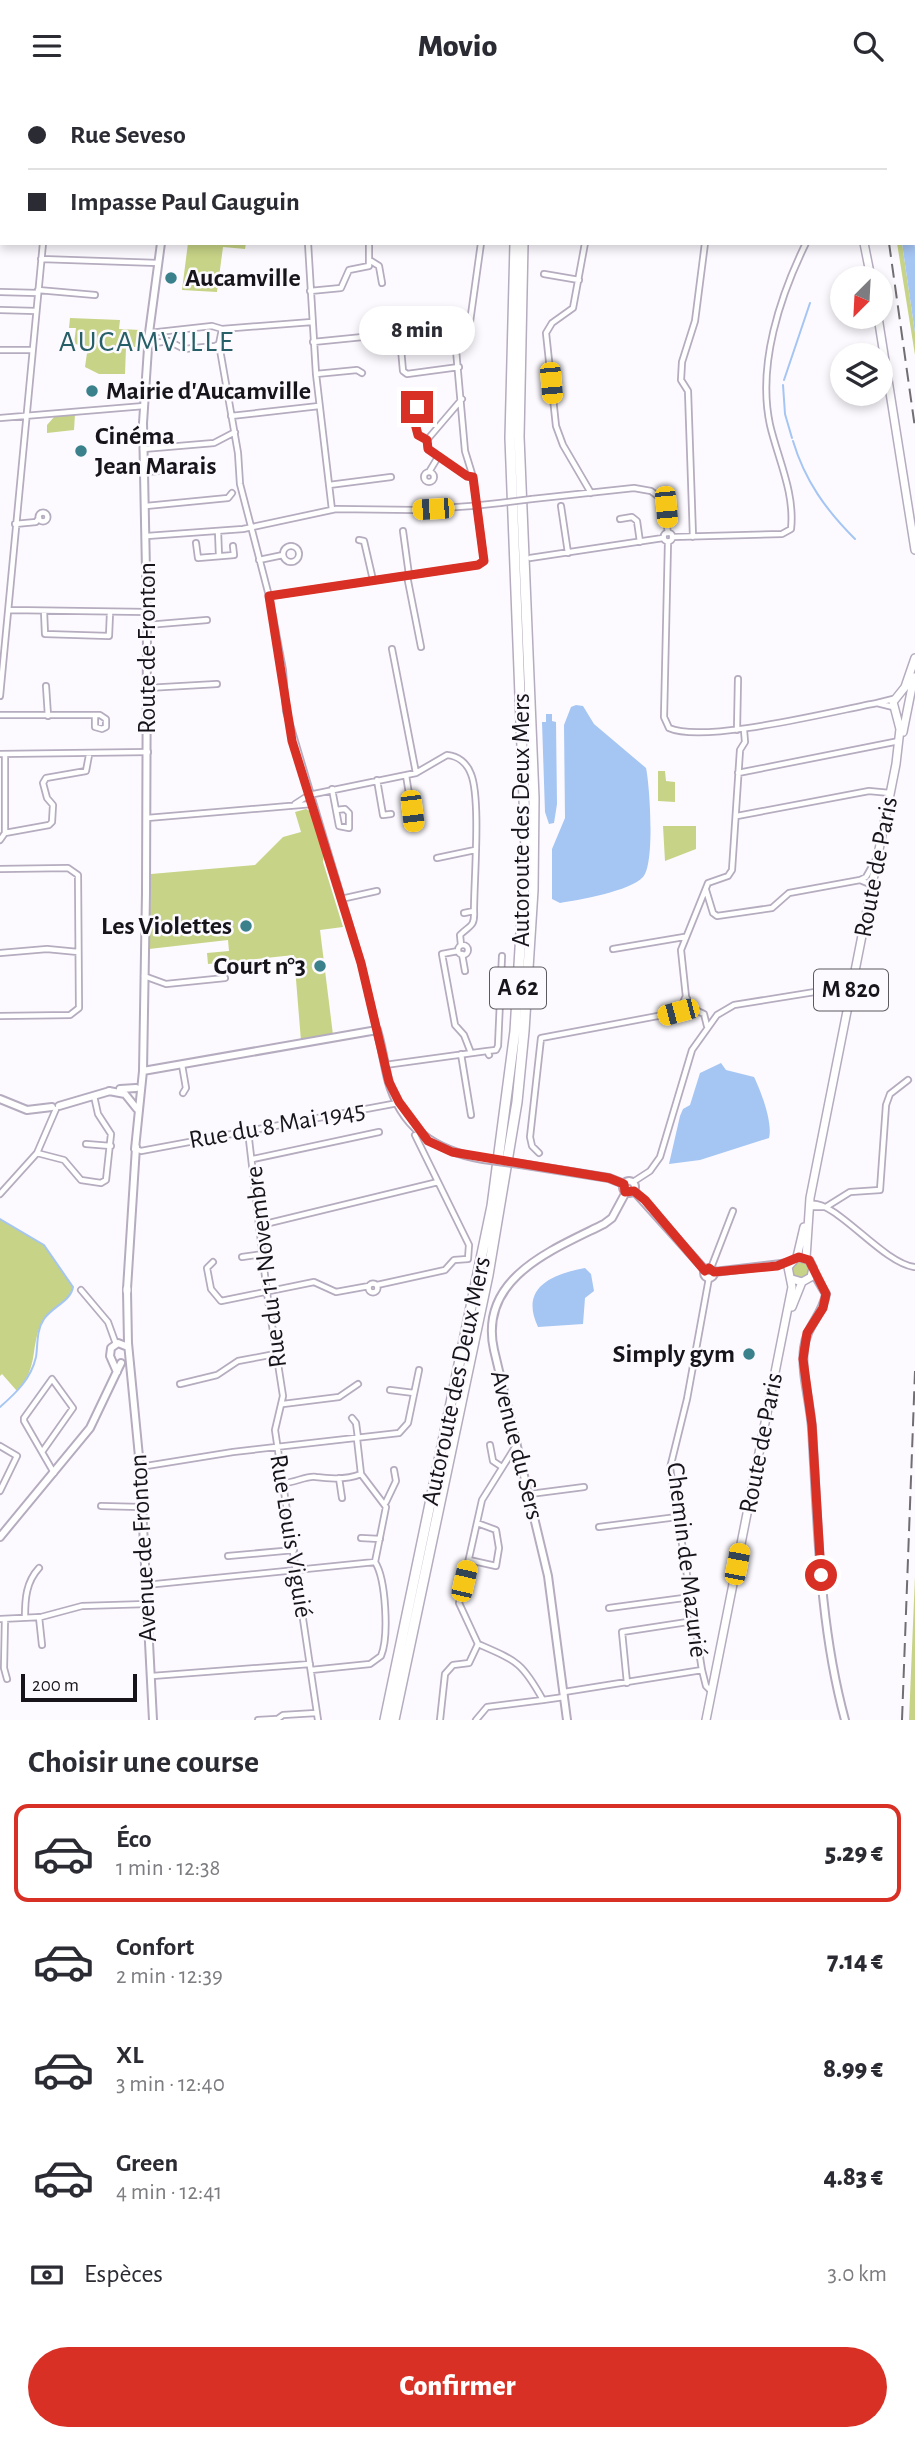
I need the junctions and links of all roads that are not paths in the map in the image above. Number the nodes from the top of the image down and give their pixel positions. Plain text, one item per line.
1 (43, 245) edge
2 (161, 245) edge
3 (308, 245) edge
4 (369, 245) edge
5 (481, 245) edge
6 (515, 245) edge
7 (523, 245) edge
8 (585, 245) edge
9 (705, 245) edge
10 (805, 245) edge
11 (865, 245) edge
12 (41, 259) junction
13 (371, 261) junction
14 (158, 263) junction
15 (869, 266) edge
16 (544, 274) dead end
17 (579, 280) junction
18 (382, 283) dead end
19 (310, 291) junction
20 (0, 292) edge
21 (38, 292) junction
22 (95, 295) dead end
23 (0, 310) edge
24 (36, 311) junction
25 (312, 323) junction
26 (880, 329) edge
27 (222, 330) junction
28 (173, 331) junction
29 (149, 333) junction
30 (313, 342) junction
31 (173, 343) junction
32 (148, 344) junction
33 (219, 344) junction
34 (0, 350) edge
35 (32, 350) junction
36 (459, 367) junction
37 (362, 373) dead end
38 (316, 375) junction
39 (462, 398) junction
40 (144, 406) junction
41 (319, 406) junction
42 (26, 416) junction
43 (232, 416) junction
44 (415, 417) dead end
45 (0, 418) edge
46 (235, 432) junction
47 (427, 440) junction
48 (143, 449) junction
49 (438, 457) junction
50 (171, 470) dead end
51 (144, 472) junction
52 (429, 473) dead end
53 (391, 477) dead end
54 (473, 477) junction
55 (329, 485) junction
56 (232, 493) dead end
57 (589, 493) junction
58 (146, 506) junction
59 (561, 506) dead end
60 (332, 510) junction
61 (39, 518) dead end
62 (620, 519) dead end
63 (15, 524) junction
64 (251, 527) junction
65 (218, 531) junction
66 (403, 531) dead end
67 (146, 536) junction
68 (668, 537) junction
69 (693, 537) junction
70 (359, 540) dead end
71 (640, 542) junction
72 (196, 543) dead end
73 (233, 546) dead end
74 (915, 550) edge
75 (568, 553) junction
76 (283, 555) dead end
77 (219, 556) junction
78 (530, 558) dead end
79 (259, 560) junction
80 (408, 575) junction
81 (373, 580) junction
82 (269, 596) junction
83 (10, 610) junction
84 (44, 611) junction
85 (147, 612) junction
86 (110, 613) junction
87 (207, 620) dead end
88 (147, 625) junction
89 (421, 647) dead end
90 (392, 649) dead end
91 (915, 659) edge
92 (1, 665) edge
93 (915, 675) edge
94 (738, 679) dead end
95 (0, 683) edge
96 (217, 684) dead end
97 (46, 686) dead end
98 (147, 688) junction
99 (0, 696) edge
100 (909, 698) junction
101 (896, 703) junction
102 (907, 711) junction
103 (0, 715) edge
104 (48, 716) junction
105 (95, 717) dead end
106 (737, 730) junction
107 (744, 730) junction
108 (898, 741) junction
109 (882, 747) junction
110 (148, 752) junction
111 (897, 752) junction
112 (3, 754) edge
113 (89, 755) junction
114 (896, 764) junction
115 (416, 773) junction
116 (738, 773) junction
117 (406, 775) junction
118 (377, 780) junction
119 (332, 789) junction
120 (890, 793) junction
121 (309, 795) junction
122 (295, 804) junction
123 (312, 804) junction
124 (336, 810) junction
125 (391, 814) dead end
126 (737, 816) junction
127 (147, 818) junction
128 (414, 826) dead end
129 (5, 832) junction
130 (0, 840) edge
131 (475, 850) junction
132 (877, 857) junction
133 (437, 858) dead end
134 (0, 869) edge
135 (860, 880) junction
136 (872, 885) junction
137 (706, 890) junction
138 (377, 891) dead end
139 (341, 899) junction
140 (474, 911) junction
141 (464, 913) dead end
142 (684, 936) junction
143 (461, 945) junction
144 (613, 949) dead end
145 (78, 952) junction
146 (0, 953) edge
147 (460, 953) junction
148 (502, 956) dead end
149 (465, 971) dead end
150 (225, 978) dead end
151 (144, 980) junction
152 (852, 986) junction
153 (686, 997) junction
154 (0, 1016) edge
155 (707, 1026) junction
156 (377, 1030) junction
157 (471, 1053) junction
158 (142, 1054) junction
159 (461, 1054) junction
160 (182, 1065) junction
161 (386, 1065) junction
162 (143, 1071) junction
163 (908, 1080) dead end
164 (183, 1093) dead end
165 (135, 1094) junction
166 (94, 1095) junction
167 (0, 1099) edge
168 (399, 1102) junction
169 (56, 1107) junction
170 (471, 1115) dead end
171 (248, 1131) junction
172 (379, 1132) dead end
173 (415, 1135) dead end
174 (428, 1141) junction
175 (86, 1144) dead end
176 (111, 1146) junction
177 (420, 1148) junction
178 (135, 1149) junction
179 (37, 1153) junction
180 (539, 1153) dead end
181 (253, 1159) junction
182 (438, 1182) junction
183 (633, 1182) junction
184 (624, 1184) junction
185 (634, 1191) junction
186 (626, 1192) junction
187 (0, 1194) edge
188 (827, 1206) junction
189 (733, 1210) dead end
190 (810, 1210) junction
191 (261, 1226) junction
192 (263, 1254) junction
193 (242, 1257) dead end
194 (797, 1257) junction
195 (807, 1258) junction
196 (213, 1262) dead end
197 (789, 1263) junction
198 (777, 1266) junction
199 (914, 1267) edge
200 (710, 1270) junction
201 (813, 1272) junction
202 (790, 1276) junction
203 (709, 1278) joint
204 (804, 1282) junction
205 (822, 1285) junction
206 (81, 1290) dead end
207 (127, 1290) junction
208 (267, 1293) junction
209 (784, 1331) junction
210 (118, 1343) junction
211 (128, 1347) junction
212 (275, 1354) junction
213 (114, 1361) junction
214 (125, 1361) junction
215 (419, 1370) dead end
216 (117, 1372) junction
217 (180, 1384) dead end
218 (358, 1384) dead end
219 (390, 1390) dead end
220 (414, 1393) junction
221 (282, 1404) junction
222 (352, 1417) dead end
223 (357, 1439) junction
224 (518, 1444) junction
225 (0, 1445) edge
226 (490, 1445) dead end
227 (277, 1446) junction
228 (42, 1452) junction
229 (507, 1460) junction
230 (140, 1467) junction
231 (502, 1467) junction
232 (524, 1468) junction
233 (56, 1470) junction
234 (394, 1470) dead end
235 (0, 1471) edge
236 (361, 1474) junction
237 (8, 1475) junction
238 (339, 1478) junction
239 (284, 1483) junction
240 (584, 1487) dead end
241 (0, 1492) edge
242 (530, 1494) junction
243 (342, 1498) dead end
244 (385, 1503) junction
245 (101, 1506) dead end
246 (140, 1507) junction
247 (677, 1517) junction
248 (477, 1523) junction
249 (0, 1524) edge
250 (599, 1527) dead end
251 (6, 1530) junction
252 (0, 1537) edge
253 (361, 1538) dead end
254 (380, 1539) junction
255 (294, 1550) junction
256 (228, 1556) dead end
257 (469, 1560) junction
258 (375, 1562) junction
259 (39, 1568) dead end
260 (298, 1570) junction
261 (146, 1585) junction
262 (691, 1597) junction
263 (147, 1604) junction
264 (609, 1608) dead end
265 (39, 1617) junction
266 (25, 1618) junction
267 (2, 1619) edge
268 (694, 1621) junction
269 (478, 1644) junction
270 (42, 1645) dead end
271 (310, 1667) junction
272 (702, 1670) junction
273 (152, 1676) junction
274 (703, 1677) junction
275 (7, 1679) dead end
276 (714, 1681) junction
277 (627, 1683) junction
278 (712, 1691) junction
279 (564, 1694) junction
280 (543, 1700) junction
281 (316, 1713) junction
282 (153, 1719) edge
283 (703, 1719) edge
284 (258, 1720) edge
285 (276, 1720) edge
286 (318, 1720) edge
287 (385, 1720) edge
288 (394, 1720) edge
289 (440, 1720) edge
290 (476, 1720) edge
291 (567, 1720) edge
292 (845, 1720) edge

1 - 12 street
2 - 14 street, Route de Fronton
3 - 19 street
4 - 13 street
5 - 36 street
6 - 287 highway, Autoroute des Deux Mers / A 62
7 - 288 highway, Autoroute des Deux Mers / A 62
8 - 17 street
9 - 69 street
10 - 69 street
11 - 15 main road
12 - 14 street
12 - 21 street
13 - 18 street
13 - 19 street
14 - 29 street, Route de Fronton
16 - 17 street
17 - 57 street
19 - 25 street
20 - 21 street
21 - 22 street
21 - 24 street
23 - 24 street
24 - 35 street
25 - 27 street
25 - 30 street
26 - 74 main road
27 - 28 street
27 - 33 street
28 - 29 street
28 - 31 street
29 - 32 street, Route de Fronton
30 - 36 street
30 - 38 street
31 - 32 street
31 - 33 street
32 - 40 street, Route de Fronton
33 - 43 street
34 - 35 street
35 - 42 street
36 - 39 street
37 - 38 street
38 - 41 street
39 - 47 street
39 - 54 street
40 - 42 street
40 - 48 street, Route de Fronton
41 - 43 street
41 - 55 street
42 - 45 street
42 - 63 street
43 - 46 street
44 - 47 street
46 - 48 street
46 - 64 street
47 - 49 street
48 - 51 street, Route de Fronton
49 - 52 street
49 - 54 street
50 - 51 street
51 - 58 street, Route de Fronton
53 - 55 street
54 - 80 street
55 - 60 street
56 - 58 street
57 - 60 street, bridge
57 - 68 street
58 - 67 street, Route de Fronton
59 - 75 street
60 - 64 street
61 - 63 street
62 - 71 street
63 - 83 street
64 - 65 street
64 - 79 street
65 - 67 street
65 - 77 street
66 - 80 street
67 - 85 street, Route de Fronton
68 - 69 street
68 - 71 street
68 - 106 street
70 - 81 street
71 - 75 street
72 - 77 street
73 - 77 street
75 - 78 street
76 - 79 street
79 - 82 street
80 - 81 street
80 - 89 street
81 - 82 street
82 - 121 street
83 - 84 street
83 - 92 street
84 - 86 street
84 - 86 street
85 - 86 street
85 - 88 street, Route de Fronton
87 - 88 street
88 - 98 street, Route de Fronton
90 - 115 street
91 - 101 main road, Route de Paris / M 820
92 - 95 street
93 - 100 main road, Route de Paris / M 820
94 - 106 street
95 - 99 street
96 - 98 street
97 - 104 street
98 - 110 street, Route de Fronton
100 - 101 main road
100 - 102 main road, Route de Paris / M 820
101 - 102 main road
101 - 107 street
101 - 108 main road, Route de Paris / M 820
102 - 114 main road, Route de Paris / M 820
103 - 104 street
104 - 105 street
106 - 107 street
107 - 116 street
108 - 109 street
108 - 111 main road, Route de Paris / M 820
109 - 111 street
109 - 116 street
110 - 113 street
110 - 127 street, Route de Fronton
111 - 114 main road, Route de Paris / M 820
112 - 113 street
112 - 129 street
113 - 129 street
114 - 120 main road, Route de Paris / M 820
115 - 117 street
115 - 131 street
116 - 126 street
117 - 118 street
117 - 128 street
118 - 119 street
118 - 125 street
119 - 121 street
119 - 124 street
120 - 126 street
120 - 132 main road, Route de Paris / M 820
121 - 122 street
121 - 123 street
122 - 123 street
122 - 127 street
123 - 139 street
124 - 124 street
126 - 137 street
127 - 151 street, Route de Fronton
129 - 130 street
131 - 133 street
131 - 140 street
132 - 135 street
132 - 136 main road, Route de Paris / M 820
134 - 145 street
135 - 136 street
135 - 137 street
136 - 152 main road, Route de Paris / M 820
137 - 142 street
138 - 139 street
139 - 156 street
140 - 141 street
140 - 143 street
142 - 144 street
142 - 153 street
143 - 147 street
143 - 147 street
145 - 146 street
145 - 154 street
147 - 149 street
147 - 157 street
148 - 157 street
150 - 151 street
151 - 158 street, Route de Fronton
152 - 155 street
152 - 190 main road, Route de Paris / M 820
153 - 155 street
153 - 180 street
155 - 183 street
156 - 160 street
156 - 161 street
157 - 159 street
158 - 162 street, Avenue de Fronton
158 - 165 street, Avenue de Fronton
159 - 161 street
159 - 170 street
160 - 162 street
160 - 164 street
161 - 168 street
162 - 165 street, Avenue de Fronton
163 - 188 street
165 - 166 street
165 - 178 street, Avenue de Fronton
166 - 169 street
166 - 176 street
167 - 169 street
168 - 171 street, Rue du 8 Mai 1945
168 - 174 street
169 - 179 street
171 - 178 street, Rue du 8 Mai 1945
171 - 181 street, Rue du 11 Novembre
172 - 181 street
173 - 177 street
174 - 177 street
174 - 184 street, bridge
175 - 176 street
176 - 179 street
177 - 182 street
178 - 207 street, Avenue de Fronton
179 - 187 street
181 - 191 street, Rue du 11 Novembre
182 - 191 street
182 - 208 street
183 - 184 street
183 - 185 street
184 - 186 street
185 - 186 street
185 - 200 street
186 - 224 street, Avenue du Sers
188 - 190 street
188 - 199 street
189 - 200 street
190 - 194 main road, Route de Paris / M 820
190 - 195 main road, Route de Paris / M 820
191 - 192 street, Rue du 11 Novembre
192 - 193 street
192 - 208 street, Rue du 11 Novembre
194 - 195 main road
194 - 197 main road
195 - 201 main road
196 - 208 street
197 - 198 street
197 - 202 main road
198 - 200 street
198 - 202 street
200 - 203 street
201 - 204 main road
201 - 205 street
202 - 204 main road
202 - 209 main road, Route de Paris
203 - 247 street, Chemin de Mazurié
204 - 205 street
204 - 209 main road, Route de Paris
205 - 292 street
206 - 210 street
207 - 210 street, Avenue de Fronton
207 - 211 street, Avenue de Fronton
208 - 212 street, Rue du 11 Novembre
209 - 276 main road, Route de Paris
210 - 211 street
210 - 213 street, Avenue de Fronton
211 - 214 street, Avenue de Fronton
212 - 217 street
212 - 221 street, Rue du 11 Novembre
213 - 214 street
213 - 216 street
214 - 216 street
214 - 230 street, Avenue de Fronton
215 - 220 street
216 - 233 street
218 - 221 street
219 - 220 street
220 - 223 street
221 - 227 street, Rue Louis Viguié
222 - 223 street
223 - 227 street
223 - 236 street
224 - 229 street
224 - 232 street, Avenue du Sers
225 - 237 street
226 - 231 street
227 - 230 street
227 - 239 street, Rue Louis Viguié
228 - 228 street
228 - 233 street
229 - 231 street
229 - 232 street
230 - 246 street, Avenue de Fronton
231 - 248 street
232 - 242 street, Avenue du Sers
233 - 251 street
234 - 244 street
235 - 237 street
236 - 238 street
236 - 244 street
237 - 241 street
238 - 239 street
238 - 243 street
239 - 255 street, Rue Louis Viguié
240 - 242 street
242 - 279 street, Avenue du Sers
244 - 254 street
245 - 246 street
246 - 261 street, Avenue de Fronton
247 - 250 street
247 - 262 street, Chemin de Mazurié
248 - 257 street
248 - 257 street
249 - 251 street
251 - 252 street
253 - 254 street
254 - 258 street
255 - 256 street
255 - 260 street, Rue Louis Viguié
257 - 269 street
258 - 260 street
258 - 271 street
259 - 266 street
260 - 261 street
260 - 271 street, Rue Louis Viguié
261 - 263 street, Avenue de Fronton
262 - 264 street
262 - 268 street, Chemin de Mazurié
263 - 265 street
263 - 273 street, Avenue de Fronton
265 - 266 street
265 - 270 street
266 - 267 street
267 - 275 street
268 - 272 street, Chemin de Mazurié
268 - 277 street
269 - 280 street
269 - 289 street
271 - 273 street
271 - 281 street, Rue Louis Viguié
272 - 274 street, Chemin de Mazurié
272 - 277 street
273 - 282 street, Avenue de Fronton
274 - 276 street, Chemin de Mazurié
274 - 278 street, Chemin de Mazurié
276 - 278 main road, Route de Paris
277 - 279 street
278 - 283 main road, Route de Paris
279 - 280 street
279 - 291 street, Avenue du Sers
280 - 290 street
281 - 285 street
281 - 286 street, Rue Louis Viguié
284 - 285 street

